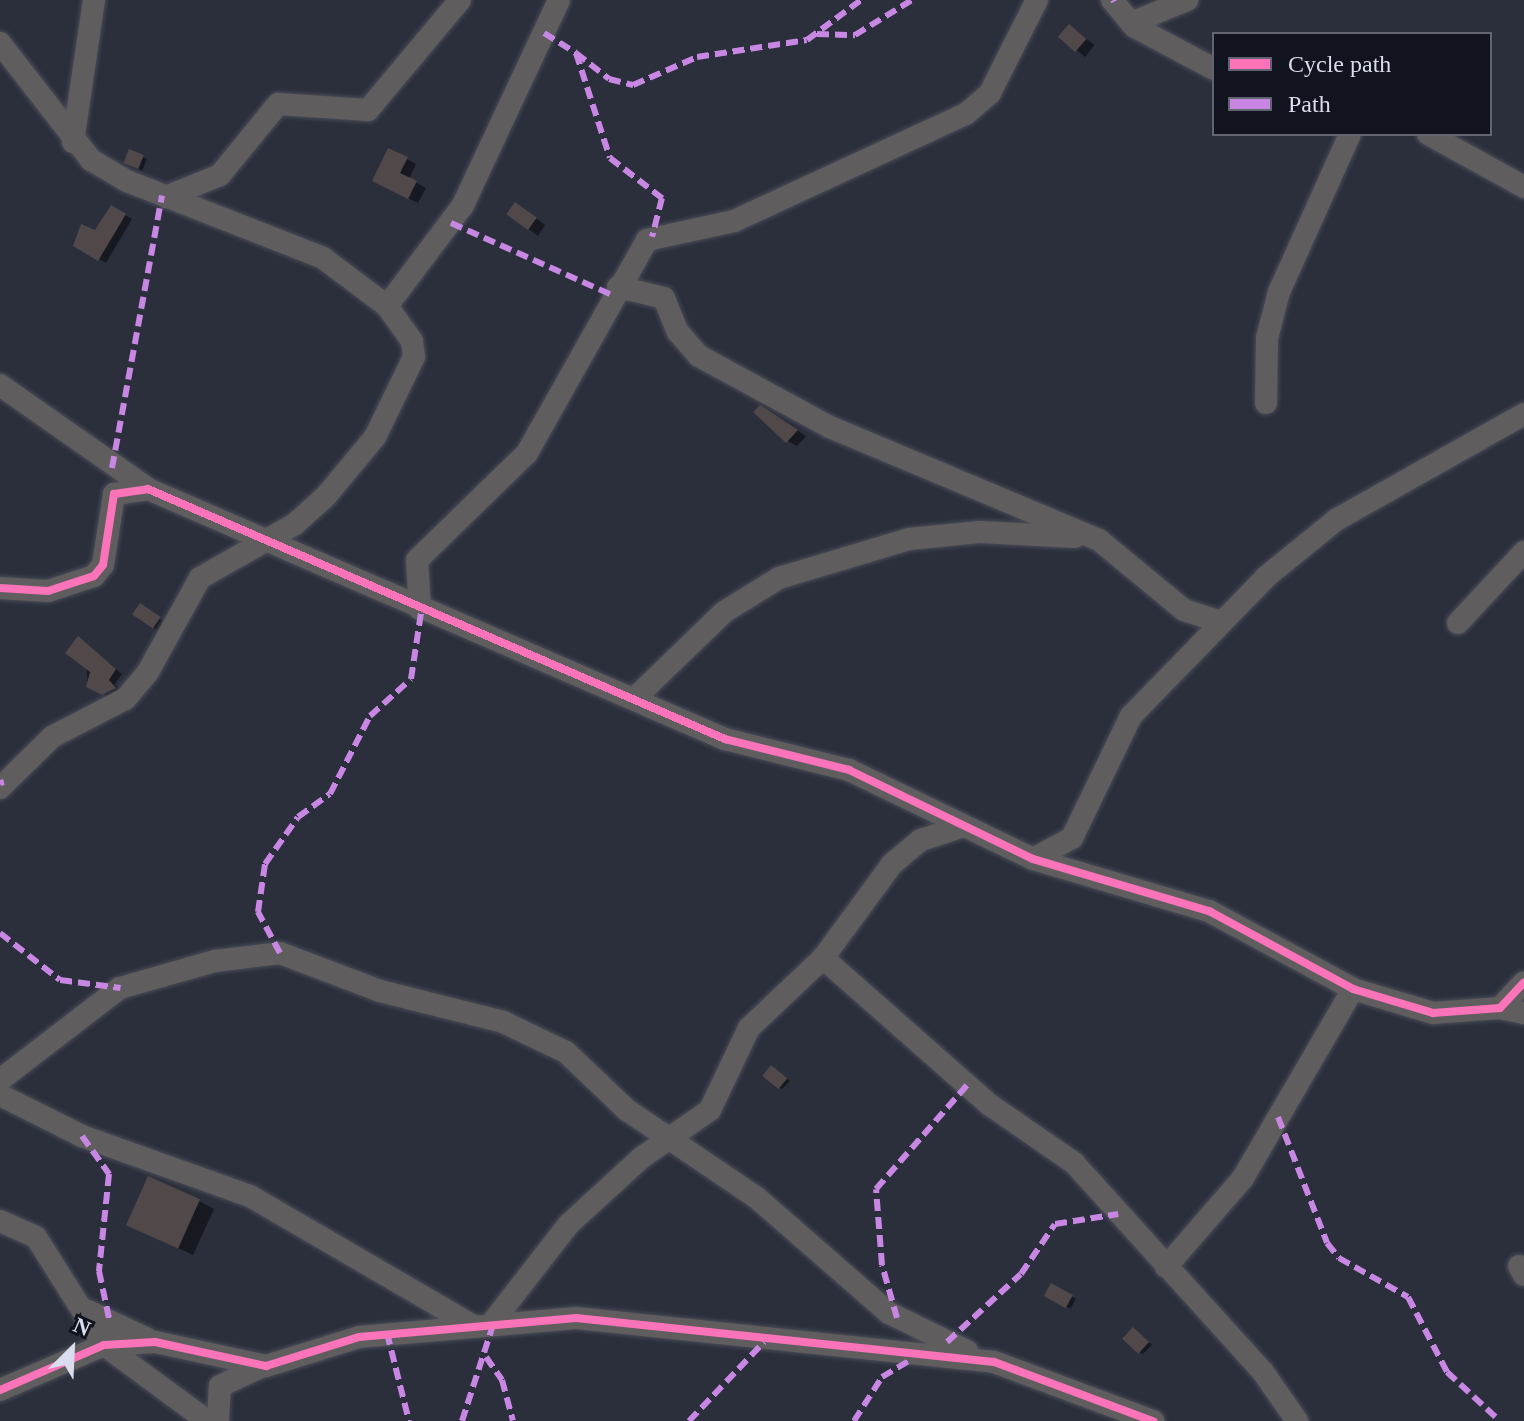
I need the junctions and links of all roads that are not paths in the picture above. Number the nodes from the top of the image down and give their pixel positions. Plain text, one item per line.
1 (94, 0) edge
2 (460, 0) edge
3 (559, 0) edge
4 (1037, 0) edge
5 (1112, 0) edge
6 (1187, 0) edge
7 (1131, 23) junction
8 (0, 43) edge
9 (1212, 68) edge
10 (1349, 136) edge
11 (1432, 136) edge
12 (73, 142) junction
13 (1524, 187) edge
14 (166, 197) junction
15 (618, 287) junction
16 (387, 306) junction
17 (0, 385) edge
18 (1266, 403) dead end
19 (1524, 414) edge
20 (148, 489) junction
21 (267, 538) junction
22 (1099, 540) junction
23 (1524, 552) edge
24 (0, 588) edge
25 (420, 609) junction
26 (1221, 622) junction
27 (1458, 623) dead end
28 (636, 697) junction
29 (0, 788) edge
30 (961, 827) junction
31 (1033, 859) junction
32 (823, 958) junction
33 (1524, 982) edge
34 (1353, 989) junction
35 (1500, 1008) junction
36 (1524, 1013) edge
37 (0, 1080) edge
38 (0, 1095) edge
39 (701, 1119) junction
40 (674, 1140) junction
41 (705, 1158) junction
42 (0, 1221) edge
43 (1166, 1267) junction
44 (88, 1311) junction
45 (495, 1319) junction
46 (470, 1324) junction
47 (155, 1342) junction
48 (104, 1345) junction
49 (994, 1362) junction
50 (266, 1366) junction
51 (0, 1390) edge
52 (207, 1421) edge
53 (218, 1421) edge
54 (1153, 1421) edge
55 (1297, 1421) edge

1 - 12 street
2 - 14 street
3 - 16 street
4 - 15 street
5 - 7 street
6 - 7 street
7 - 9 street
8 - 12 street
10 - 18 street
11 - 13 street
12 - 14 street
14 - 16 street
15 - 22 street
15 - 25 street
16 - 21 street
17 - 20 street
19 - 26 street
20 - 21 street
20 - 24 street
21 - 25 street
21 - 29 street
22 - 26 street
22 - 28 street
23 - 27 street
25 - 28 street
26 - 31 street
28 - 30 street
30 - 31 street
30 - 32 street
31 - 34 street
32 - 39 street
32 - 43 street
33 - 35 street
34 - 35 street
34 - 43 street
35 - 36 street
37 - 40 street
38 - 46 street
39 - 40 street
39 - 41 street
40 - 41 street
40 - 45 street
41 - 49 street
42 - 44 street
43 - 55 street
44 - 47 street
44 - 48 street
45 - 46 street
45 - 49 street
46 - 50 street
47 - 48 street
47 - 50 street
48 - 51 street
48 - 52 street
49 - 54 street
50 - 53 street

